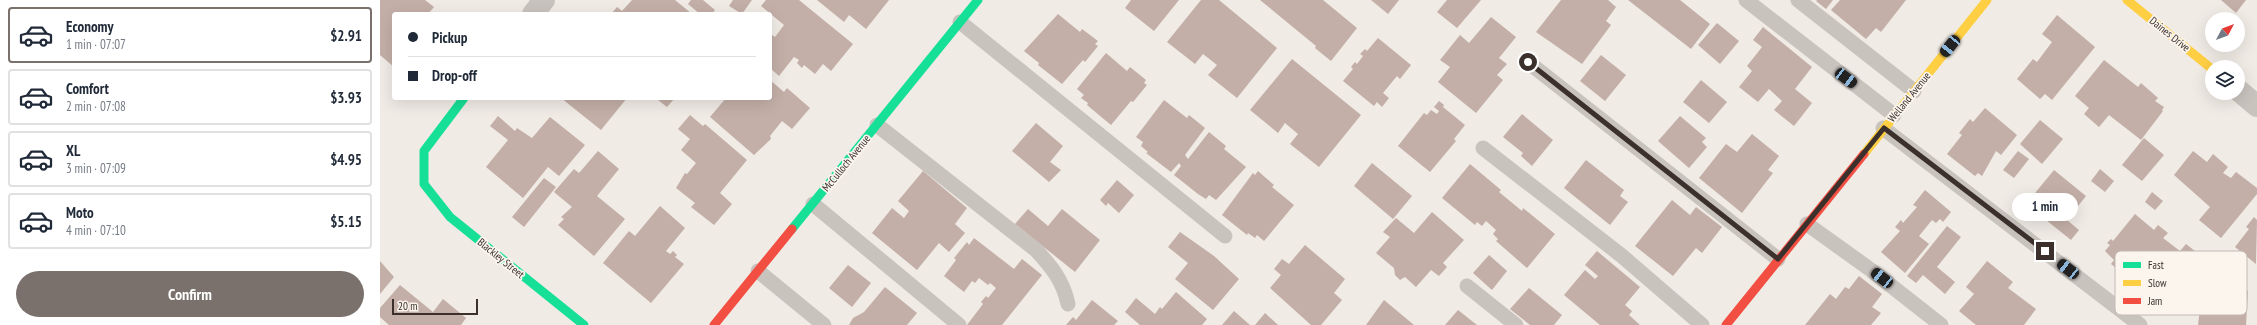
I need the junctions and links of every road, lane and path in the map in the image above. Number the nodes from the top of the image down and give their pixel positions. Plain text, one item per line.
1 (544, 0) edge
2 (978, 0) edge
3 (1746, 0) edge
4 (1798, 0) edge
5 (1987, 0) edge
6 (2127, 0) edge
7 (535, 12) edge
8 (960, 22) junction
9 (1528, 62) dead end
10 (2205, 63) edge
11 (1914, 91) junction
12 (2245, 96) edge
13 (462, 100) edge
14 (2257, 106) edge
15 (1894, 115) junction
16 (877, 125) junction
17 (1884, 128) junction
18 (1483, 148) dead end
19 (813, 204) junction
20 (1807, 224) junction
21 (1225, 236) dead end
22 (1778, 259) junction
23 (758, 271) junction
24 (1467, 286) dead end
25 (1068, 304) dead end
26 (2115, 306) edge
27 (2127, 315) edge
28 (584, 325) edge
29 (714, 325) edge
30 (824, 325) edge
31 (959, 325) edge
32 (1516, 325) edge
33 (1702, 325) edge
34 (1726, 325) edge
35 (1941, 325) edge
36 (2140, 325) edge

1 - 7 street
2 - 8 street, McCulloch Avenue
3 - 15 lane
4 - 11 lane
5 - 11 street, Welland Avenue
6 - 10 street, Daines Drive
8 - 16 street, McCulloch Avenue
8 - 21 lane
9 - 22 lane
11 - 15 street, Welland Avenue
12 - 14 street
13 - 28 street, Blackley Street
15 - 17 street, Welland Avenue
16 - 19 street, McCulloch Avenue
16 - 25 lane
17 - 20 street, Welland Avenue
17 - 26 lane
18 - 33 lane
19 - 23 street, McCulloch Avenue
19 - 31 lane
20 - 22 street, Welland Avenue
20 - 35 lane
22 - 34 street, Welland Avenue
23 - 29 street, McCulloch Avenue
23 - 30 lane
24 - 32 lane
27 - 36 lane

